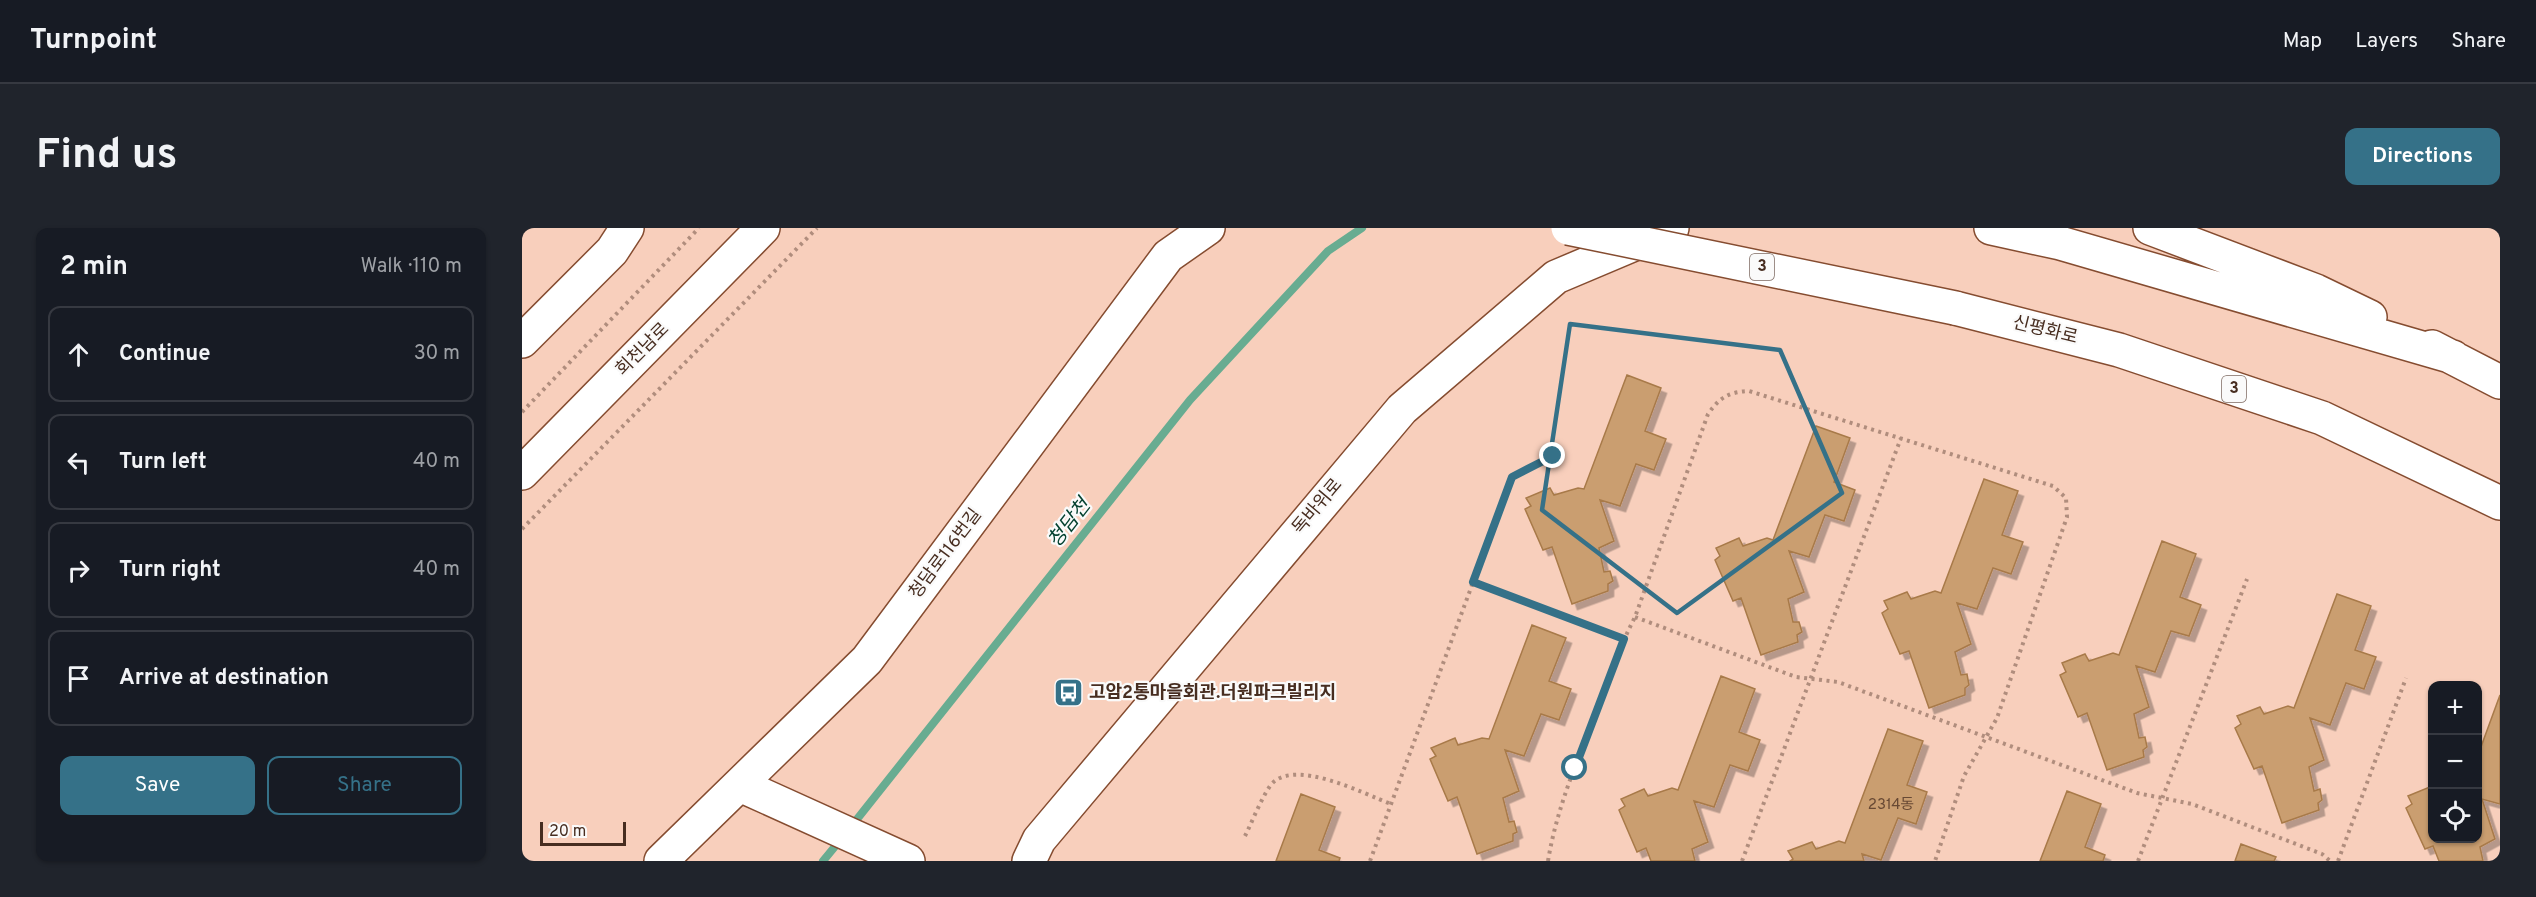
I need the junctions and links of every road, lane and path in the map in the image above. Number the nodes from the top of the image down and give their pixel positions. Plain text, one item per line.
1 (627, 228) edge
2 (699, 228) edge
3 (763, 228) edge
4 (818, 228) edge
5 (1208, 228) edge
6 (1568, 228) edge
7 (1672, 228) edge
8 (1991, 228) edge
9 (2150, 228) edge
10 (522, 341) edge
11 (2453, 357) junction
12 (2500, 382) edge
13 (522, 412) edge
14 (1901, 438) junction
15 (1553, 456) dead end
16 (522, 473) edge
17 (2500, 503) edge
18 (522, 530) edge
19 (2247, 579) dead end
20 (1473, 582) junction
21 (1635, 617) junction
22 (1624, 639) junction
23 (2406, 678) dead end
24 (1811, 679) junction
25 (1986, 736) junction
26 (740, 785) junction
27 (2162, 797) junction
28 (1391, 804) junction
29 (1245, 836) dead end
30 (661, 861) edge
31 (908, 861) edge
32 (1029, 861) edge
33 (1370, 861) edge
34 (1548, 861) edge
35 (1742, 861) edge
36 (1935, 861) edge
37 (2138, 861) edge
38 (2330, 861) edge
39 (2338, 861) edge

1 - 10 main road
2 - 13 path
3 - 16 main road, 회천남로
4 - 18 path
5 - 26 main road, 청담로116번길
6 - 17 main road, 신평화로 / 3, bridge
7 - 32 main road, 독바위로
8 - 11 main road
9 - 11 main road
11 - 12 main road
14 - 21 path
14 - 24 path
14 - 25 path
15 - 20 path
19 - 27 path
20 - 22 path
20 - 28 path
21 - 22 path
21 - 24 path
22 - 34 path
23 - 39 path
24 - 25 path
24 - 35 path
25 - 27 path
25 - 36 path
26 - 30 main road, 청담로116번길
26 - 31 main road
27 - 37 path
27 - 38 path
28 - 29 path
28 - 33 path

